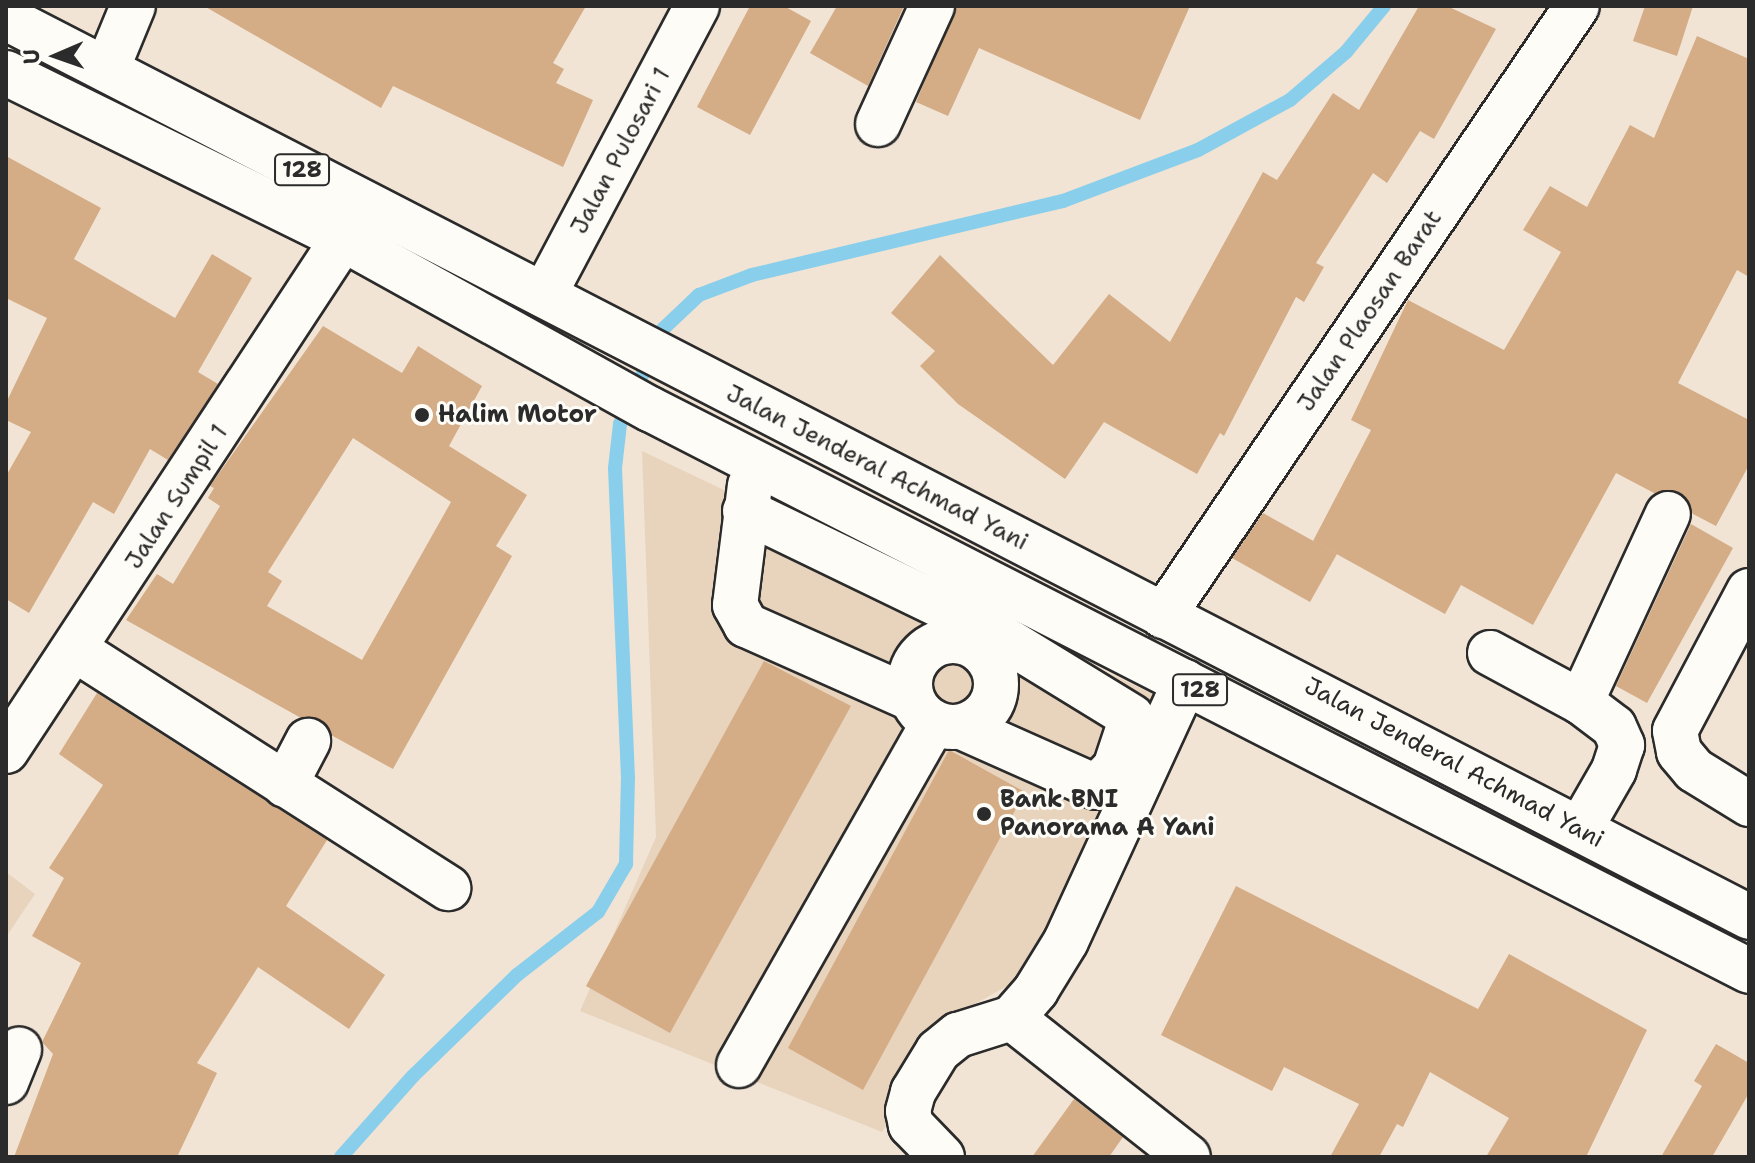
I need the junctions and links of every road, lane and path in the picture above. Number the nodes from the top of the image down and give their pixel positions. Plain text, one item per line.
1 (133, 6) edge
2 (697, 6) edge
3 (932, 6) edge
4 (1577, 6) edge
5 (6, 18) edge
6 (107, 69) junction
7 (6, 73) edge
8 (878, 124) dead end
9 (343, 239) junction
10 (544, 295) junction
11 (754, 463) junction
12 (745, 511) junction
13 (1668, 514) dead end
14 (1749, 591) edge
15 (1163, 616) junction
16 (989, 621) junction
17 (76, 650) junction
18 (1490, 653) dead end
19 (1172, 674) junction
20 (1581, 702) junction
21 (936, 717) junction
22 (1132, 717) junction
23 (308, 741) dead end
24 (6, 751) edge
25 (285, 785) junction
26 (1749, 804) edge
27 (1580, 829) junction
28 (448, 888) dead end
29 (1745, 906) edge
30 (1749, 971) edge
31 (1012, 1018) junction
32 (739, 1065) dead end
33 (942, 1157) edge
34 (1188, 1157) edge

1 - 6 street
2 - 10 street, Jalan Pulosari 1
3 - 8 street
4 - 15 street, Jalan Plaosan Barat
5 - 6 street, Jalan Jenderal Achmad Yani / 128
6 - 10 street, Jalan Jenderal Achmad Yani / 128
7 - 9 street, Jalan Jenderal Achmad Yani / 128
9 - 11 street, Jalan Jenderal Achmad Yani / 128
9 - 17 street, Jalan Sumpil 1
10 - 15 street, Jalan Jenderal Achmad Yani / 128
11 - 12 street
11 - 16 street, Jalan Jenderal Achmad Yani / 128
12 - 16 street
12 - 21 street
13 - 20 street
14 - 26 street
15 - 27 street, Jalan Jenderal Achmad Yani / 128
16 - 19 street, Jalan Jenderal Achmad Yani / 128
16 - 21 street
16 - 21 street
16 - 22 street
17 - 24 street, Jalan Sumpil 1
17 - 25 street
18 - 20 street
19 - 22 street
19 - 30 street, Jalan Jenderal Achmad Yani / 128
19 - 31 street
20 - 27 street
21 - 22 street
21 - 32 street
23 - 25 street
25 - 28 street
27 - 29 street, Jalan Jenderal Achmad Yani / 128
31 - 33 street
31 - 34 street

